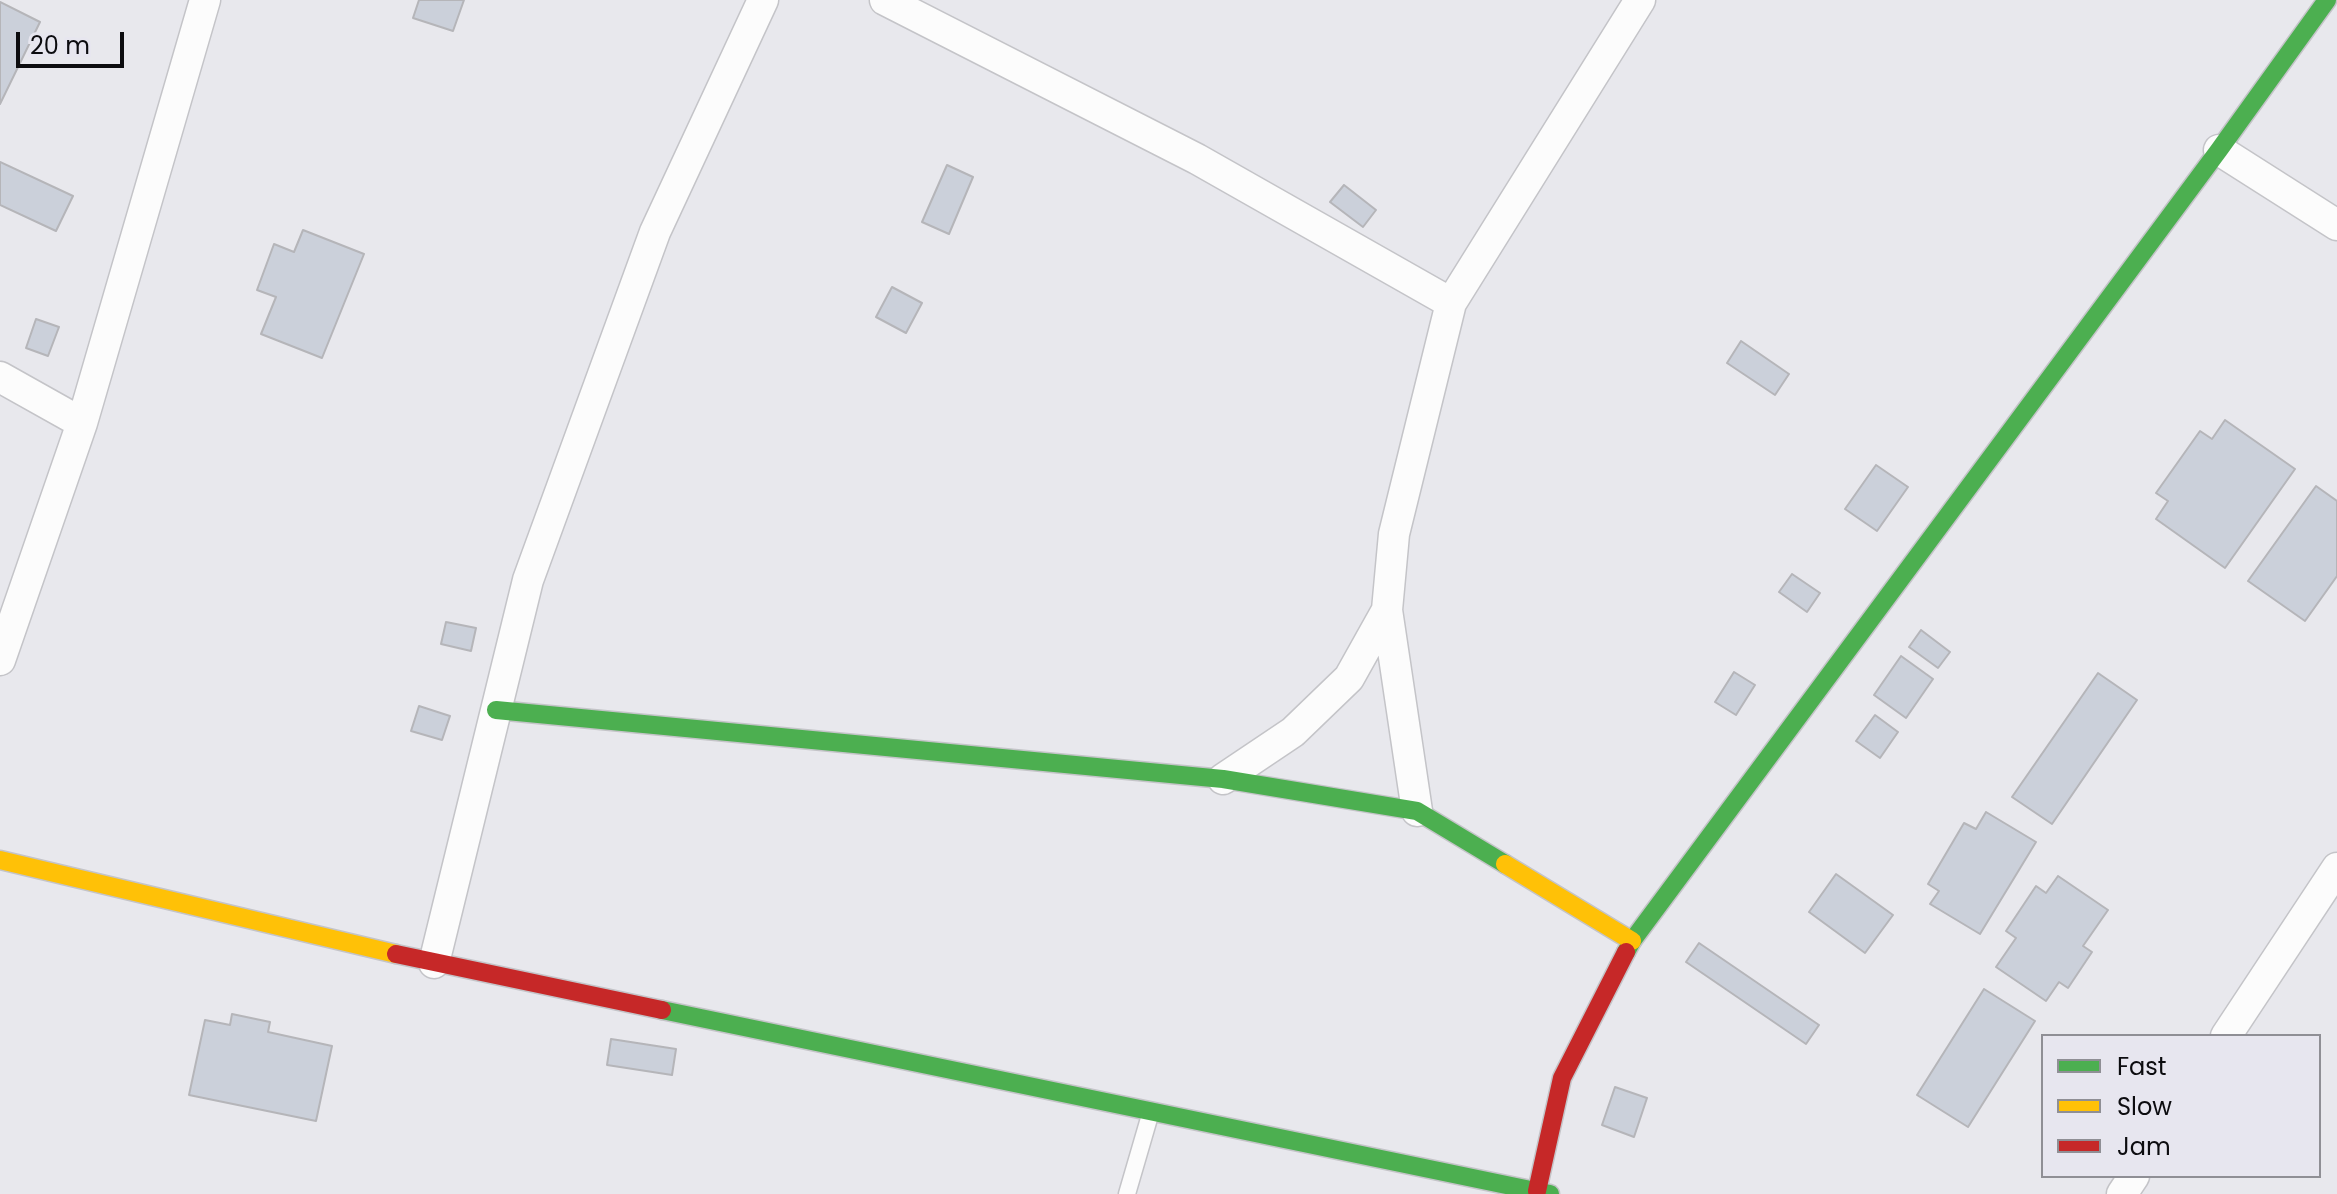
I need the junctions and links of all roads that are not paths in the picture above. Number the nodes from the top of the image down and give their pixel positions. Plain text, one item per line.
1 (205, 0) edge
2 (763, 0) edge
3 (885, 0) edge
4 (1640, 0) edge
5 (2327, 0) edge
6 (2219, 150) junction
7 (2337, 225) edge
8 (1451, 303) junction
9 (0, 377) edge
10 (82, 423) junction
11 (1387, 610) junction
12 (0, 660) edge
13 (496, 710) junction
14 (1223, 779) junction
15 (1417, 811) junction
16 (0, 860) edge
17 (2333, 884) edge
18 (1632, 941) junction
19 (434, 963) junction
20 (2227, 1034) edge
21 (1151, 1112) junction
22 (1544, 1193) edge
23 (1127, 1194) edge

1 - 10 street
2 - 13 street
3 - 8 street
4 - 8 street
5 - 6 street
6 - 7 street
6 - 18 street
8 - 11 street
9 - 10 street
10 - 12 street
11 - 14 street
11 - 15 street
13 - 14 street
13 - 19 street
14 - 15 street
15 - 18 street
16 - 19 street
17 - 20 street
18 - 22 street
19 - 21 street
21 - 22 street
21 - 23 lane

